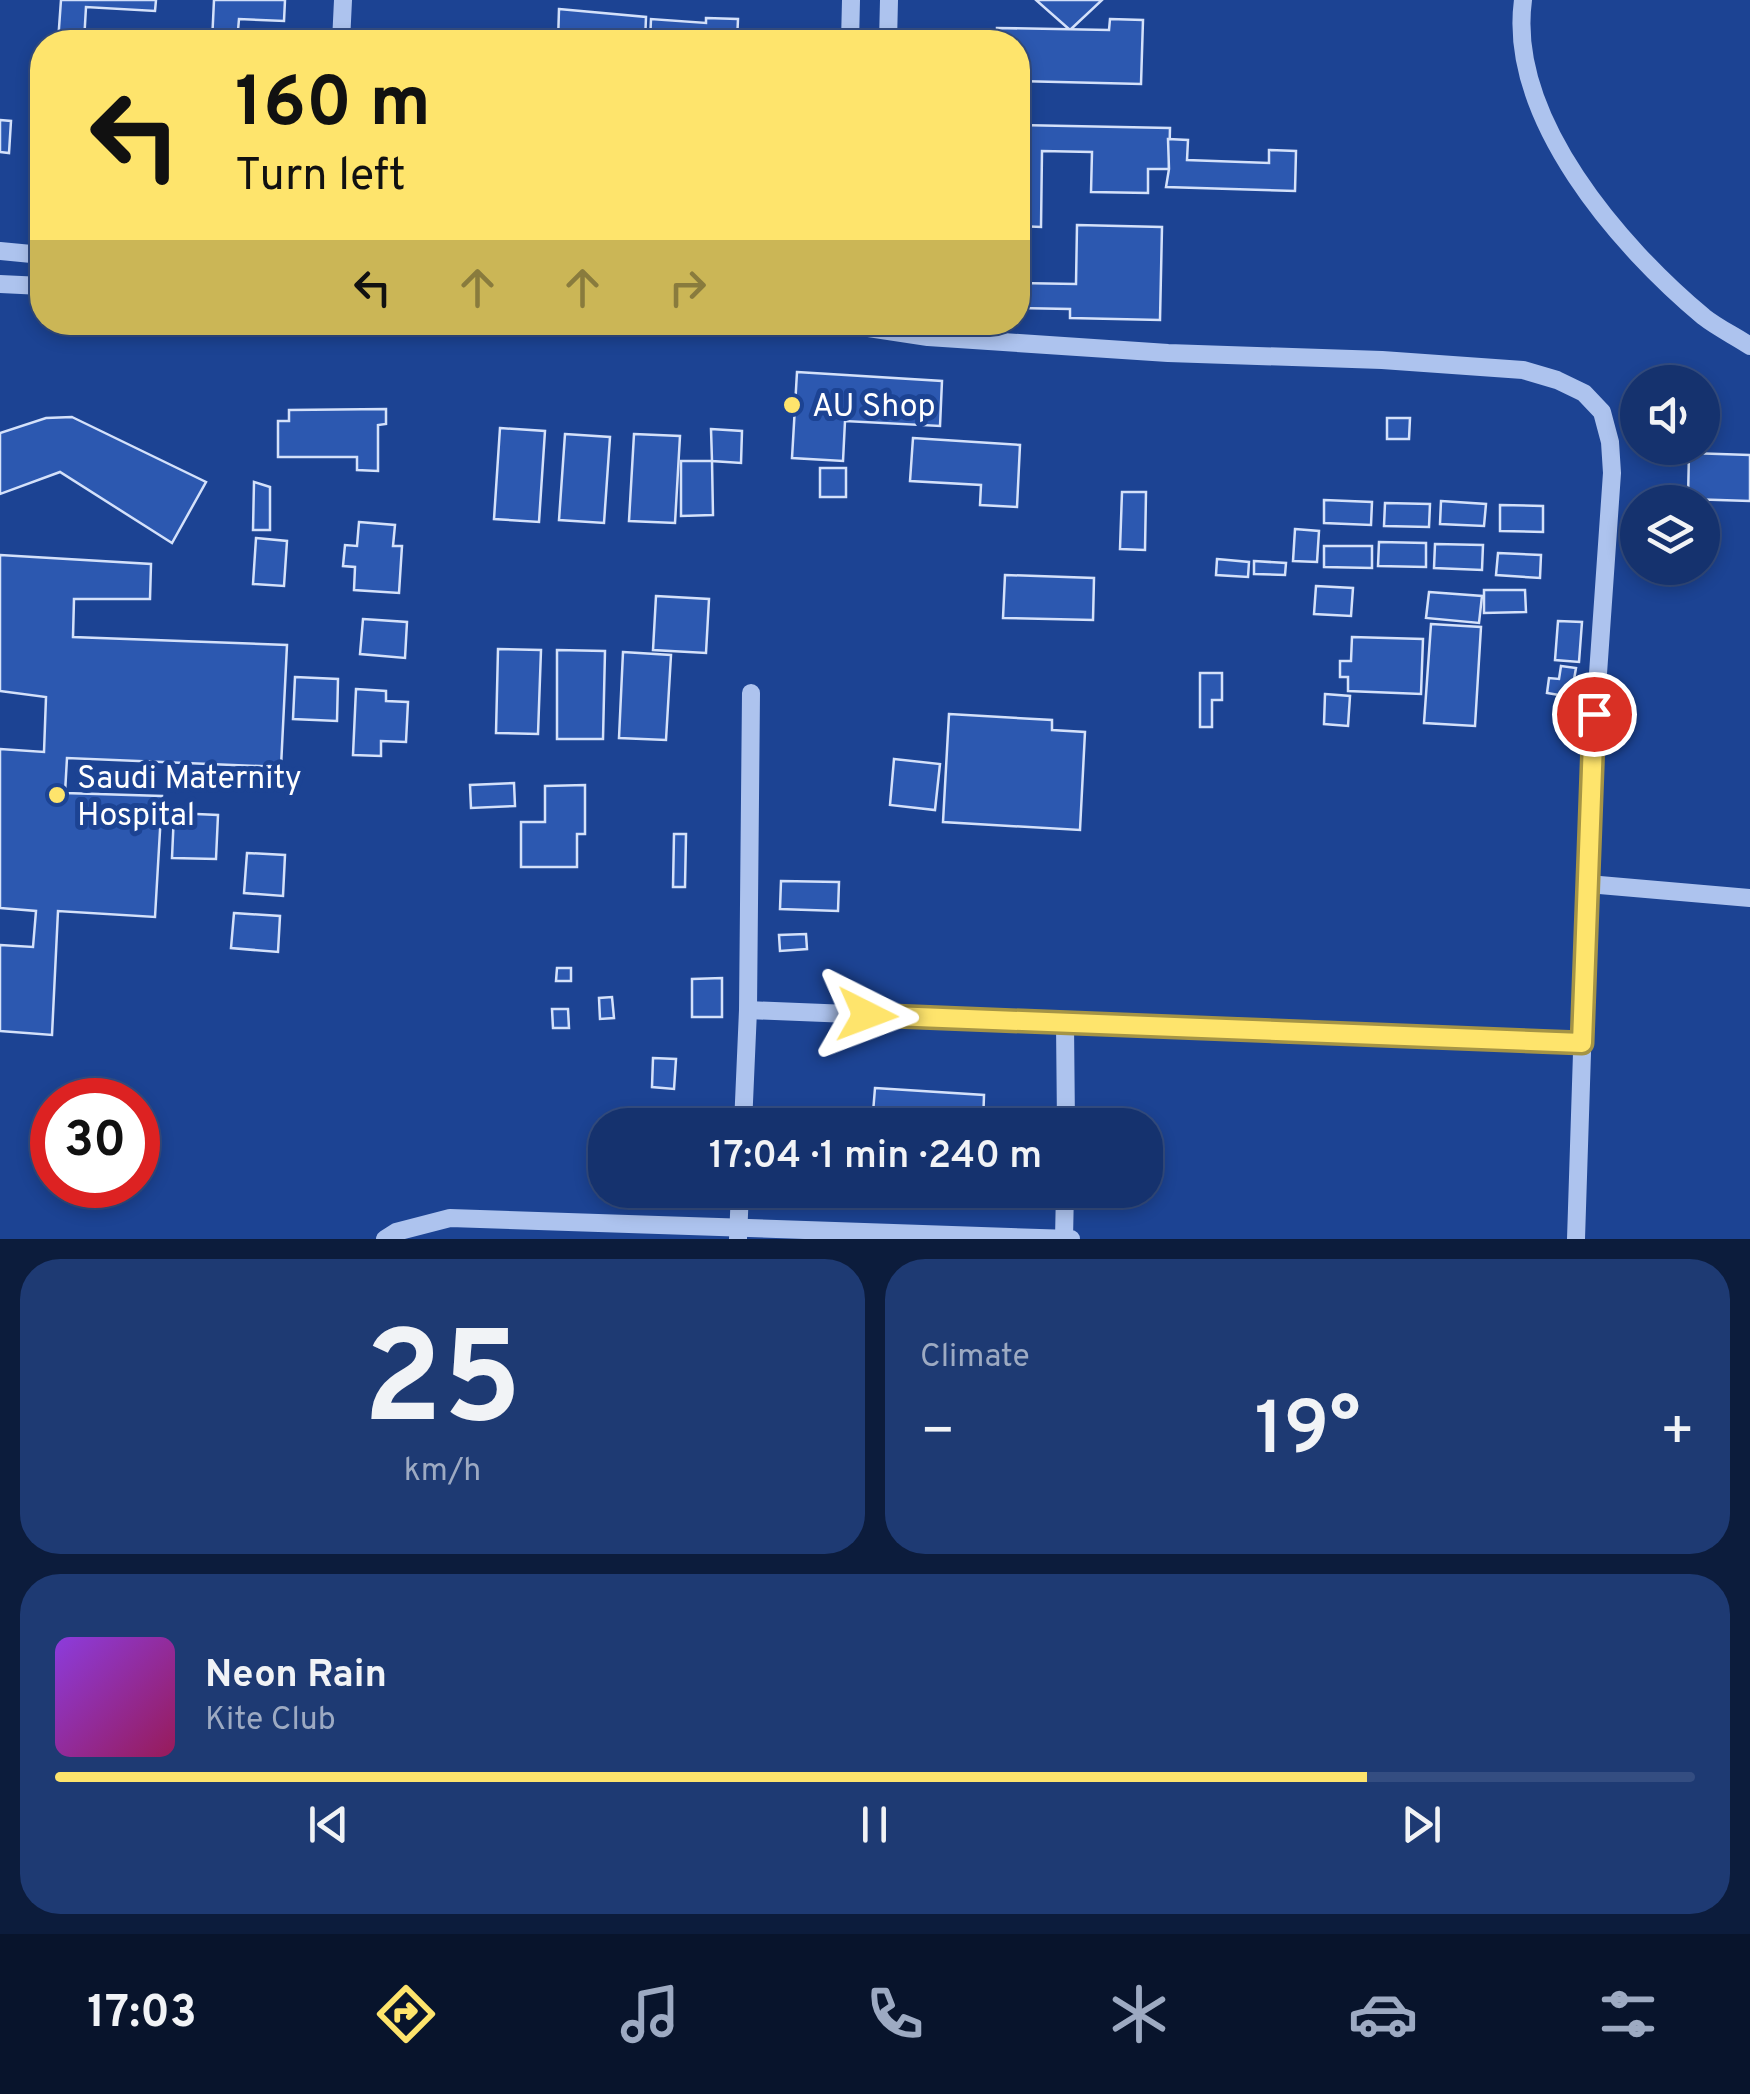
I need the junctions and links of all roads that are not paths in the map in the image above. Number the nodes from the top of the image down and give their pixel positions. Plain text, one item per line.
1 (344, 0) edge
2 (851, 0) edge
3 (889, 0) edge
4 (1523, 0) edge
5 (342, 30) edge
6 (850, 30) edge
7 (888, 30) edge
8 (0, 251) edge
9 (30, 254) edge
10 (0, 284) edge
11 (30, 286) edge
12 (915, 335) edge
13 (1750, 346) edge
14 (751, 694) dead end
15 (1588, 884) junction
16 (1750, 898) edge
17 (748, 1010) junction
18 (1066, 1024) junction
19 (1582, 1043) junction
20 (744, 1108) edge
21 (1066, 1108) edge
22 (739, 1208) edge
23 (1066, 1208) edge
24 (738, 1233) edge
25 (1021, 1238) edge
26 (385, 1239) edge
27 (1068, 1239) edge
28 (1576, 1239) edge

1 - 5 street
2 - 6 street
3 - 7 street
4 - 13 street
8 - 9 street
10 - 11 street
12 - 15 street
14 - 17 street
15 - 16 street
15 - 19 street
17 - 18 street
17 - 20 street
18 - 19 street
18 - 21 street
19 - 28 street
22 - 24 street
23 - 27 street
24 - 25 street
24 - 26 street
25 - 27 street

